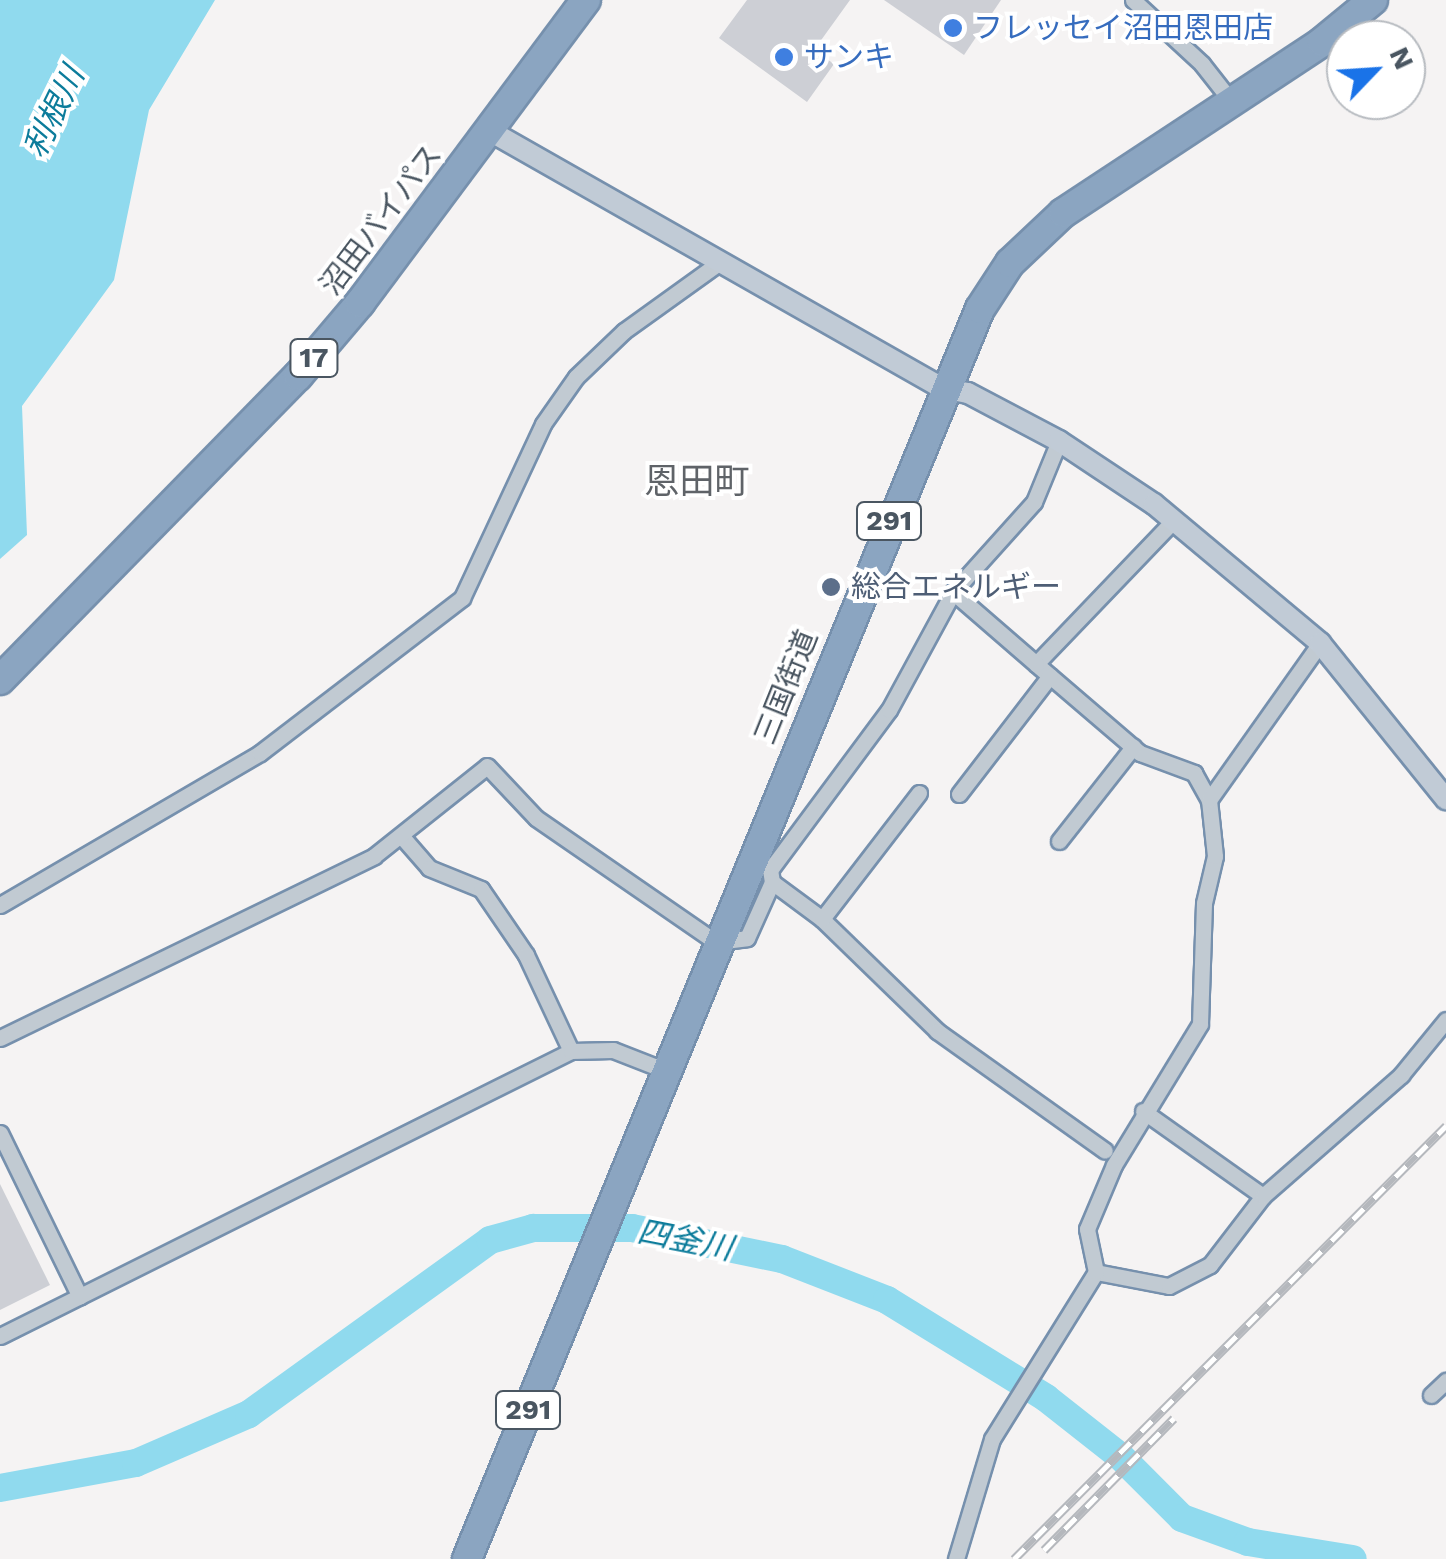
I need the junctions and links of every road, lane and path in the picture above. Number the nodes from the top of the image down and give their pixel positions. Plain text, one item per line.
1 (586, 0) edge
2 (1133, 0) edge
3 (1373, 0) edge
4 (1231, 101) junction
5 (490, 131) junction
6 (720, 262) junction
7 (942, 388) junction
8 (1059, 440) junction
9 (1174, 520) junction
10 (953, 592) junction
11 (1320, 643) junction
12 (1036, 664) junction
13 (1050, 676) junction
14 (0, 680) edge
15 (1133, 747) junction
16 (918, 793) dead end
17 (960, 794) dead end
18 (1446, 799) edge
19 (1209, 800) junction
20 (404, 838) junction
21 (1060, 841) dead end
22 (772, 882) junction
23 (0, 905) edge
24 (822, 919) junction
25 (716, 942) junction
26 (1446, 1020) edge
27 (0, 1038) edge
28 (572, 1051) junction
29 (664, 1070) junction
30 (1143, 1111) junction
31 (0, 1133) edge
32 (1105, 1151) dead end
33 (1263, 1196) junction
34 (1096, 1272) junction
35 (80, 1296) junction
36 (0, 1336) edge
37 (1446, 1382) edge
38 (1431, 1395) dead end
39 (467, 1559) edge
40 (956, 1559) edge

1 - 5 highway, 沼田バイパス / 17
2 - 4 street
3 - 4 highway, 三国街道 / 291
4 - 7 highway, 三国街道 / 291
5 - 6 street
5 - 14 highway, 沼田バイパス / 17
6 - 7 street
6 - 23 street
7 - 8 street
7 - 25 highway, 三国街道 / 291
8 - 9 street
8 - 10 street
9 - 11 street
9 - 12 street
10 - 12 street
10 - 22 street
11 - 18 street
11 - 19 street
12 - 13 street
13 - 15 street
13 - 17 street
15 - 19 street
15 - 21 street
16 - 24 street
19 - 30 street
20 - 25 street
20 - 27 street
20 - 28 street
22 - 24 street
22 - 25 street
24 - 32 street
25 - 29 highway, 三国街道 / 291
26 - 33 street
28 - 29 street
28 - 35 street
29 - 39 highway, 三国街道 / 291
30 - 33 street
30 - 34 street
31 - 35 street
33 - 34 street
34 - 40 street
35 - 36 street
37 - 38 street

